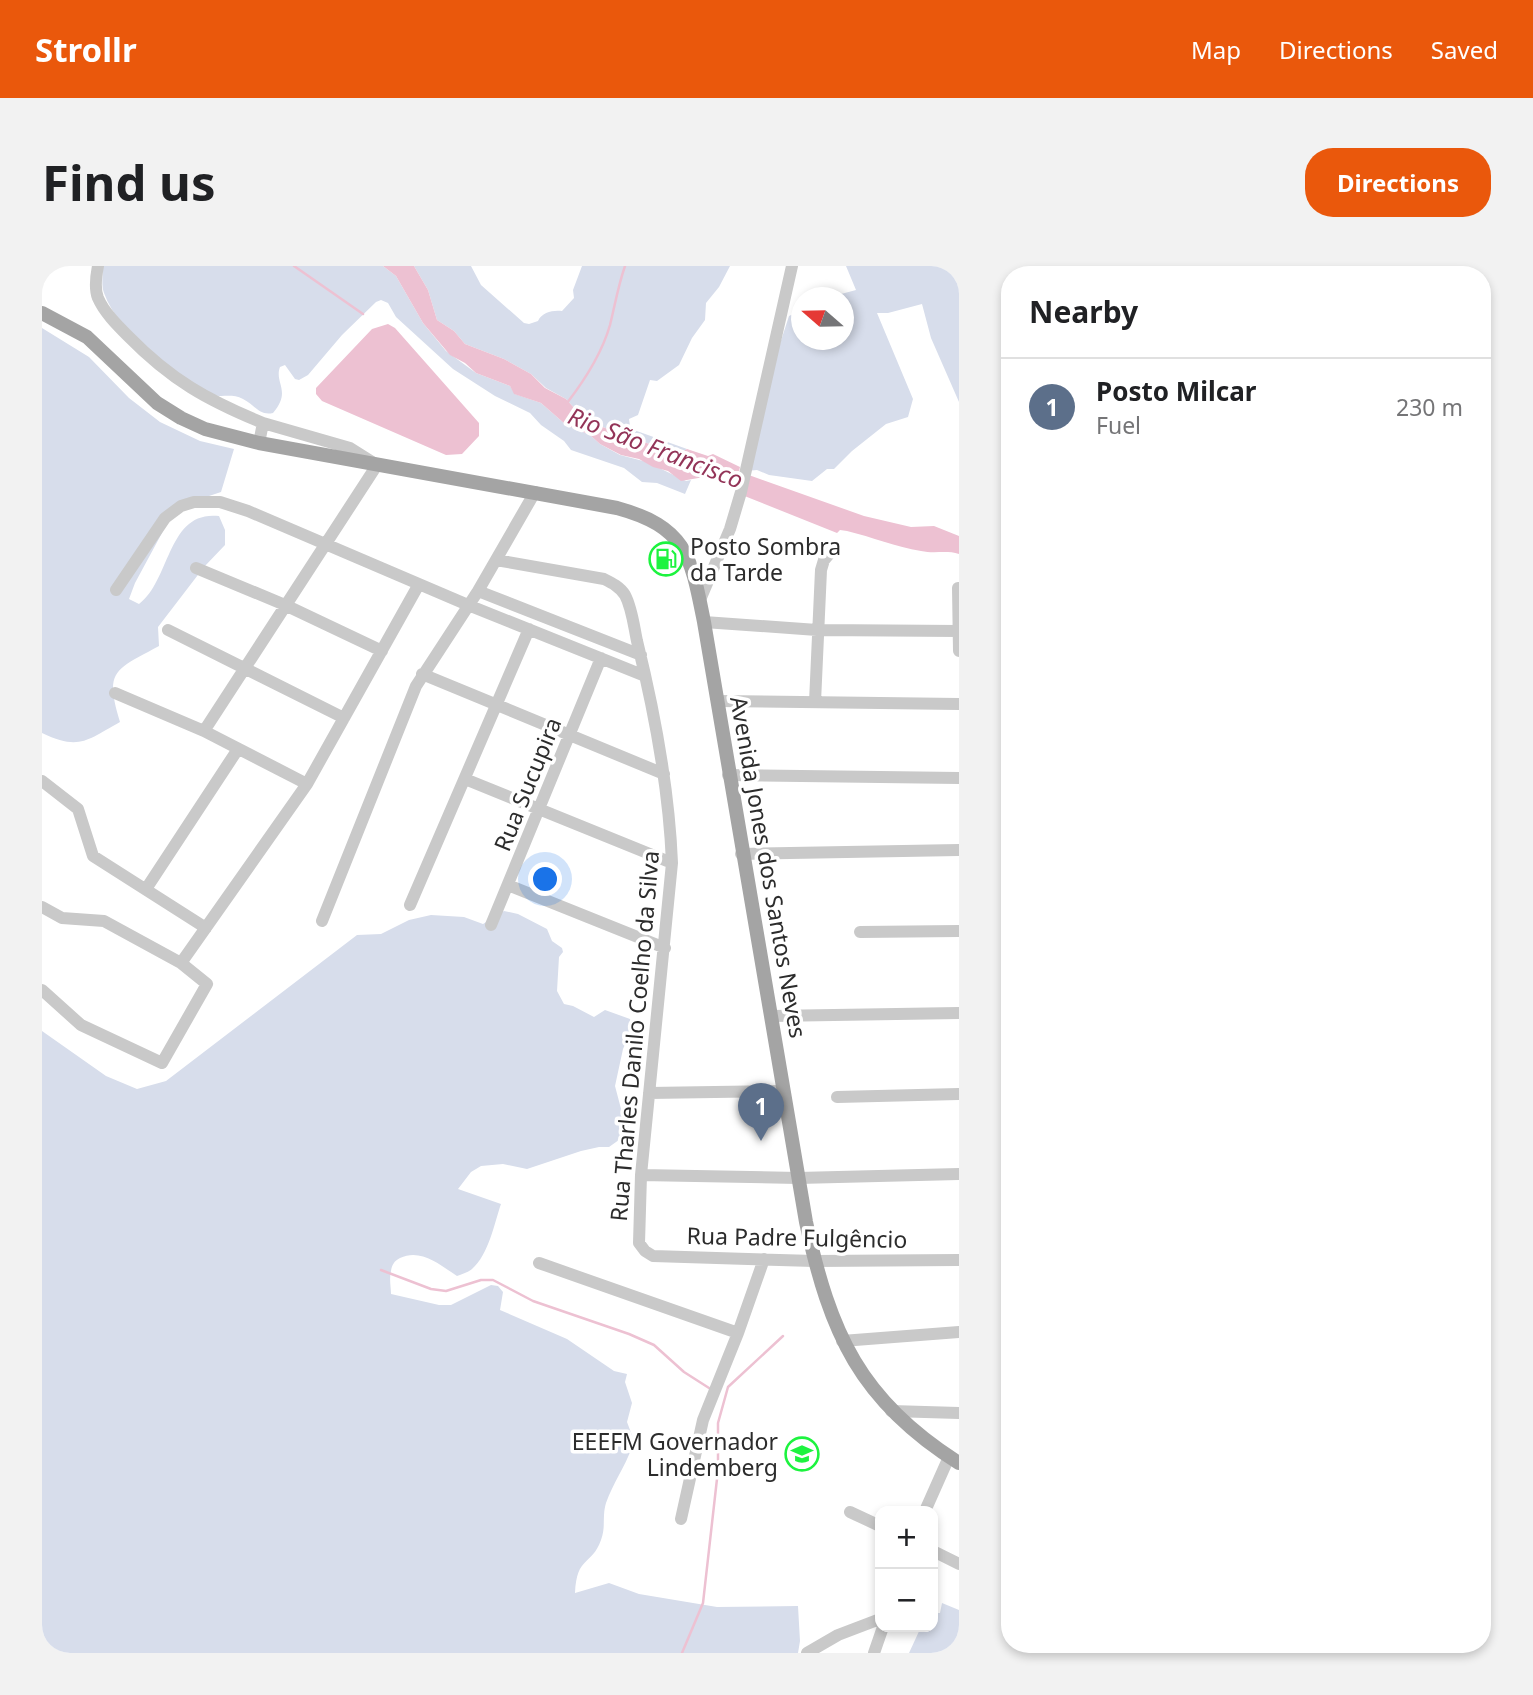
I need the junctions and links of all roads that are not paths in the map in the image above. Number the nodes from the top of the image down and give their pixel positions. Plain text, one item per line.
1 (97, 266) edge
2 (792, 266) edge
3 (42, 313) edge
4 (263, 423) junction
5 (259, 443) junction
6 (377, 465) junction
7 (535, 492) junction
8 (326, 544) junction
9 (835, 547) dead end
10 (496, 560) junction
11 (196, 568) dead end
12 (419, 584) junction
13 (958, 588) edge
14 (116, 590) dead end
15 (478, 591) junction
16 (700, 600) junction
17 (285, 605) junction
18 (468, 605) junction
19 (704, 622) junction
20 (529, 629) junction
21 (168, 630) dead end
22 (817, 630) junction
23 (959, 631) edge
24 (382, 651) junction
25 (959, 651) edge
26 (641, 655) junction
27 (601, 658) junction
28 (245, 669) junction
29 (422, 674) junction
30 (645, 676) junction
31 (115, 693) dead end
32 (718, 701) junction
33 (815, 702) junction
34 (959, 704) edge
35 (497, 705) junction
36 (344, 718) junction
37 (204, 732) junction
38 (570, 735) junction
39 (238, 749) junction
40 (664, 774) junction
41 (729, 775) junction
42 (959, 778) edge
43 (464, 779) junction
44 (42, 781) edge
45 (307, 784) junction
46 (540, 811) junction
47 (959, 850) edge
48 (741, 854) junction
49 (672, 863) junction
50 (508, 885) junction
51 (146, 889) junction
52 (410, 905) dead end
53 (42, 907) edge
54 (322, 921) dead end
55 (491, 925) dead end
56 (206, 928) junction
57 (860, 932) dead end
58 (959, 932) edge
59 (664, 948) junction
60 (181, 963) junction
61 (42, 990) edge
62 (959, 1013) edge
63 (771, 1016) junction
64 (783, 1091) junction
65 (649, 1093) junction
66 (959, 1094) edge
67 (837, 1097) dead end
68 (959, 1174) edge
69 (640, 1175) junction
70 (798, 1178) junction
71 (639, 1243) joint
72 (764, 1259) junction
73 (959, 1260) edge
74 (814, 1261) junction
75 (539, 1263) dead end
76 (959, 1332) edge
77 (738, 1333) junction
78 (842, 1341) junction
79 (891, 1411) junction
80 (959, 1413) edge
81 (954, 1460) edge
82 (928, 1506) edge
83 (850, 1512) dead end
84 (681, 1519) dead end
85 (875, 1524) edge
86 (938, 1554) edge
87 (959, 1564) edge
88 (875, 1621) edge
89 (881, 1632) edge
90 (807, 1653) edge
91 (874, 1653) edge

1 - 4 street
2 - 16 street
3 - 5 main road, Avenida Jones dos Santos Neves
4 - 5 street
4 - 6 street
5 - 6 main road, Avenida Jones dos Santos Neves
6 - 7 main road, Avenida Jones dos Santos Neves
6 - 8 street
7 - 10 street
7 - 16 main road, Avenida Jones dos Santos Neves
8 - 12 street
8 - 14 street
8 - 17 street
9 - 22 street
10 - 15 street
10 - 26 street, Rua Tharles Danilo Coelho da Silva
11 - 17 street
12 - 18 street
12 - 24 street
13 - 23 street
15 - 18 street
15 - 26 street
16 - 19 main road, Avenida Jones dos Santos Neves
17 - 24 street
17 - 28 street
18 - 20 street
18 - 29 street
19 - 22 street
19 - 32 main road, Avenida Jones dos Santos Neves
20 - 27 street
20 - 35 street
21 - 28 street
22 - 23 street
22 - 33 street
23 - 25 street
24 - 36 street
26 - 30 street, Rua Tharles Danilo Coelho da Silva
27 - 30 street
27 - 38 street, Rua Sucupira
28 - 36 street
28 - 37 street
29 - 35 street
29 - 54 street
30 - 40 street, Rua Tharles Danilo Coelho da Silva
31 - 37 street
32 - 33 street
32 - 41 main road, Avenida Jones dos Santos Neves
33 - 34 street
35 - 38 street
35 - 43 street
36 - 45 street
37 - 39 street
38 - 40 street
38 - 46 street, Rua Sucupira
39 - 45 street
39 - 51 street
40 - 49 street, Rua Tharles Danilo Coelho da Silva
41 - 42 street
41 - 48 main road, Avenida Jones dos Santos Neves
43 - 46 street
43 - 52 street
44 - 51 street
45 - 56 street
46 - 49 street
46 - 50 street, Rua Sucupira
47 - 48 street
48 - 63 main road, Avenida Jones dos Santos Neves
49 - 59 street, Rua Tharles Danilo Coelho da Silva
50 - 55 street, Rua Sucupira
50 - 59 street
51 - 56 street
53 - 60 street
56 - 60 street
57 - 58 street
59 - 65 street, Rua Tharles Danilo Coelho da Silva
60 - 61 street
62 - 63 street
63 - 64 main road, Avenida Jones dos Santos Neves
64 - 65 street
64 - 70 main road, Avenida Jones dos Santos Neves
65 - 69 street, Rua Tharles Danilo Coelho da Silva
66 - 67 street
68 - 70 street
69 - 70 street
69 - 71 street, Rua Tharles Danilo Coelho da Silva
70 - 74 main road, Avenida Jones dos Santos Neves
71 - 72 street, Rua Padre Fulgêncio
72 - 74 street, Rua Padre Fulgêncio
72 - 77 street
73 - 74 street, Rua Padre Fulgêncio
74 - 78 main road, Avenida Jones dos Santos Neves
75 - 77 street
76 - 78 street
77 - 84 street
78 - 79 main road, Avenida Jones dos Santos Neves
79 - 80 street
79 - 81 main road, Avenida Jones dos Santos Neves
81 - 82 street
83 - 85 street
86 - 87 street
88 - 90 street
89 - 91 street

